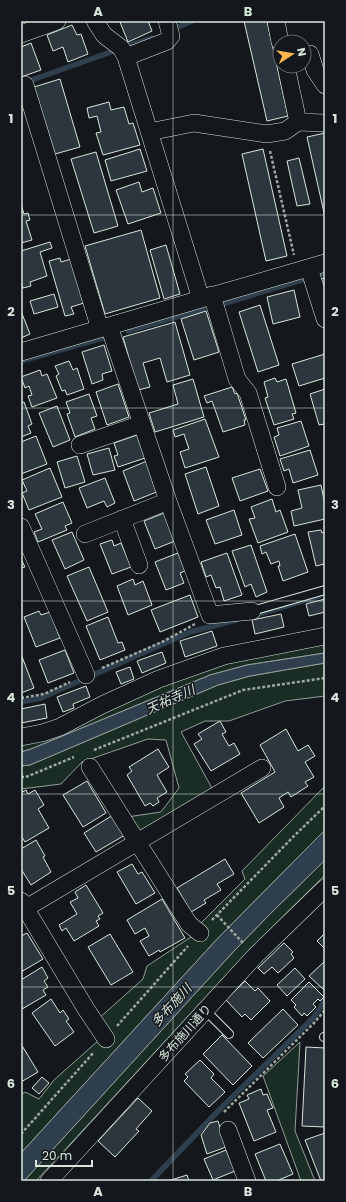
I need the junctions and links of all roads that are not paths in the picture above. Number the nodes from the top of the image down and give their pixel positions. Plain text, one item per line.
1 (57, 21) edge
2 (95, 21) edge
3 (167, 21) edge
4 (276, 21) edge
5 (21, 34) edge
6 (278, 34) edge
7 (126, 57) junction
8 (312, 60) edge
9 (288, 74) edge
10 (25, 85) dead end
11 (325, 85) edge
12 (298, 122) junction
13 (325, 122) edge
14 (149, 132) junction
15 (325, 263) edge
16 (303, 270) junction
17 (206, 297) junction
18 (325, 319) edge
19 (105, 328) junction
20 (21, 352) edge
21 (141, 424) junction
22 (80, 445) dead end
23 (277, 488) dead end
24 (168, 501) junction
25 (122, 519) junction
26 (21, 527) edge
27 (85, 534) dead end
28 (139, 565) dead end
29 (325, 590) edge
30 (252, 611) joint
31 (325, 636) edge
32 (86, 675) road end
33 (21, 737) edge
34 (91, 759) road end
35 (262, 768) dead end
36 (137, 841) junction
37 (325, 888) edge
38 (22, 907) edge
39 (200, 933) road end
40 (206, 1011) junction
41 (230, 1034) dead end
42 (106, 1039) road end
43 (228, 1130) road end
44 (50, 1181) edge
45 (247, 1181) edge

1 - 5 street
2 - 7 street
3 - 7 street
4 - 6 street
7 - 14 street
8 - 11 street
9 - 12 street
10 - 19 street
12 - 13 street
12 - 14 street
14 - 17 street
15 - 16 street
16 - 17 street
16 - 18 street
17 - 19 street
17 - 23 street
19 - 20 street
19 - 21 street
21 - 22 street
21 - 24 street
24 - 25 street
24 - 30 street
25 - 27 street
25 - 28 street
26 - 32 street
29 - 30 lane
31 - 33 street
34 - 36 street
35 - 36 street
36 - 38 street
36 - 39 street
37 - 40 street, 多布施川通り
38 - 42 street
40 - 41 lane
40 - 44 street, 多布施川通り
43 - 45 street

